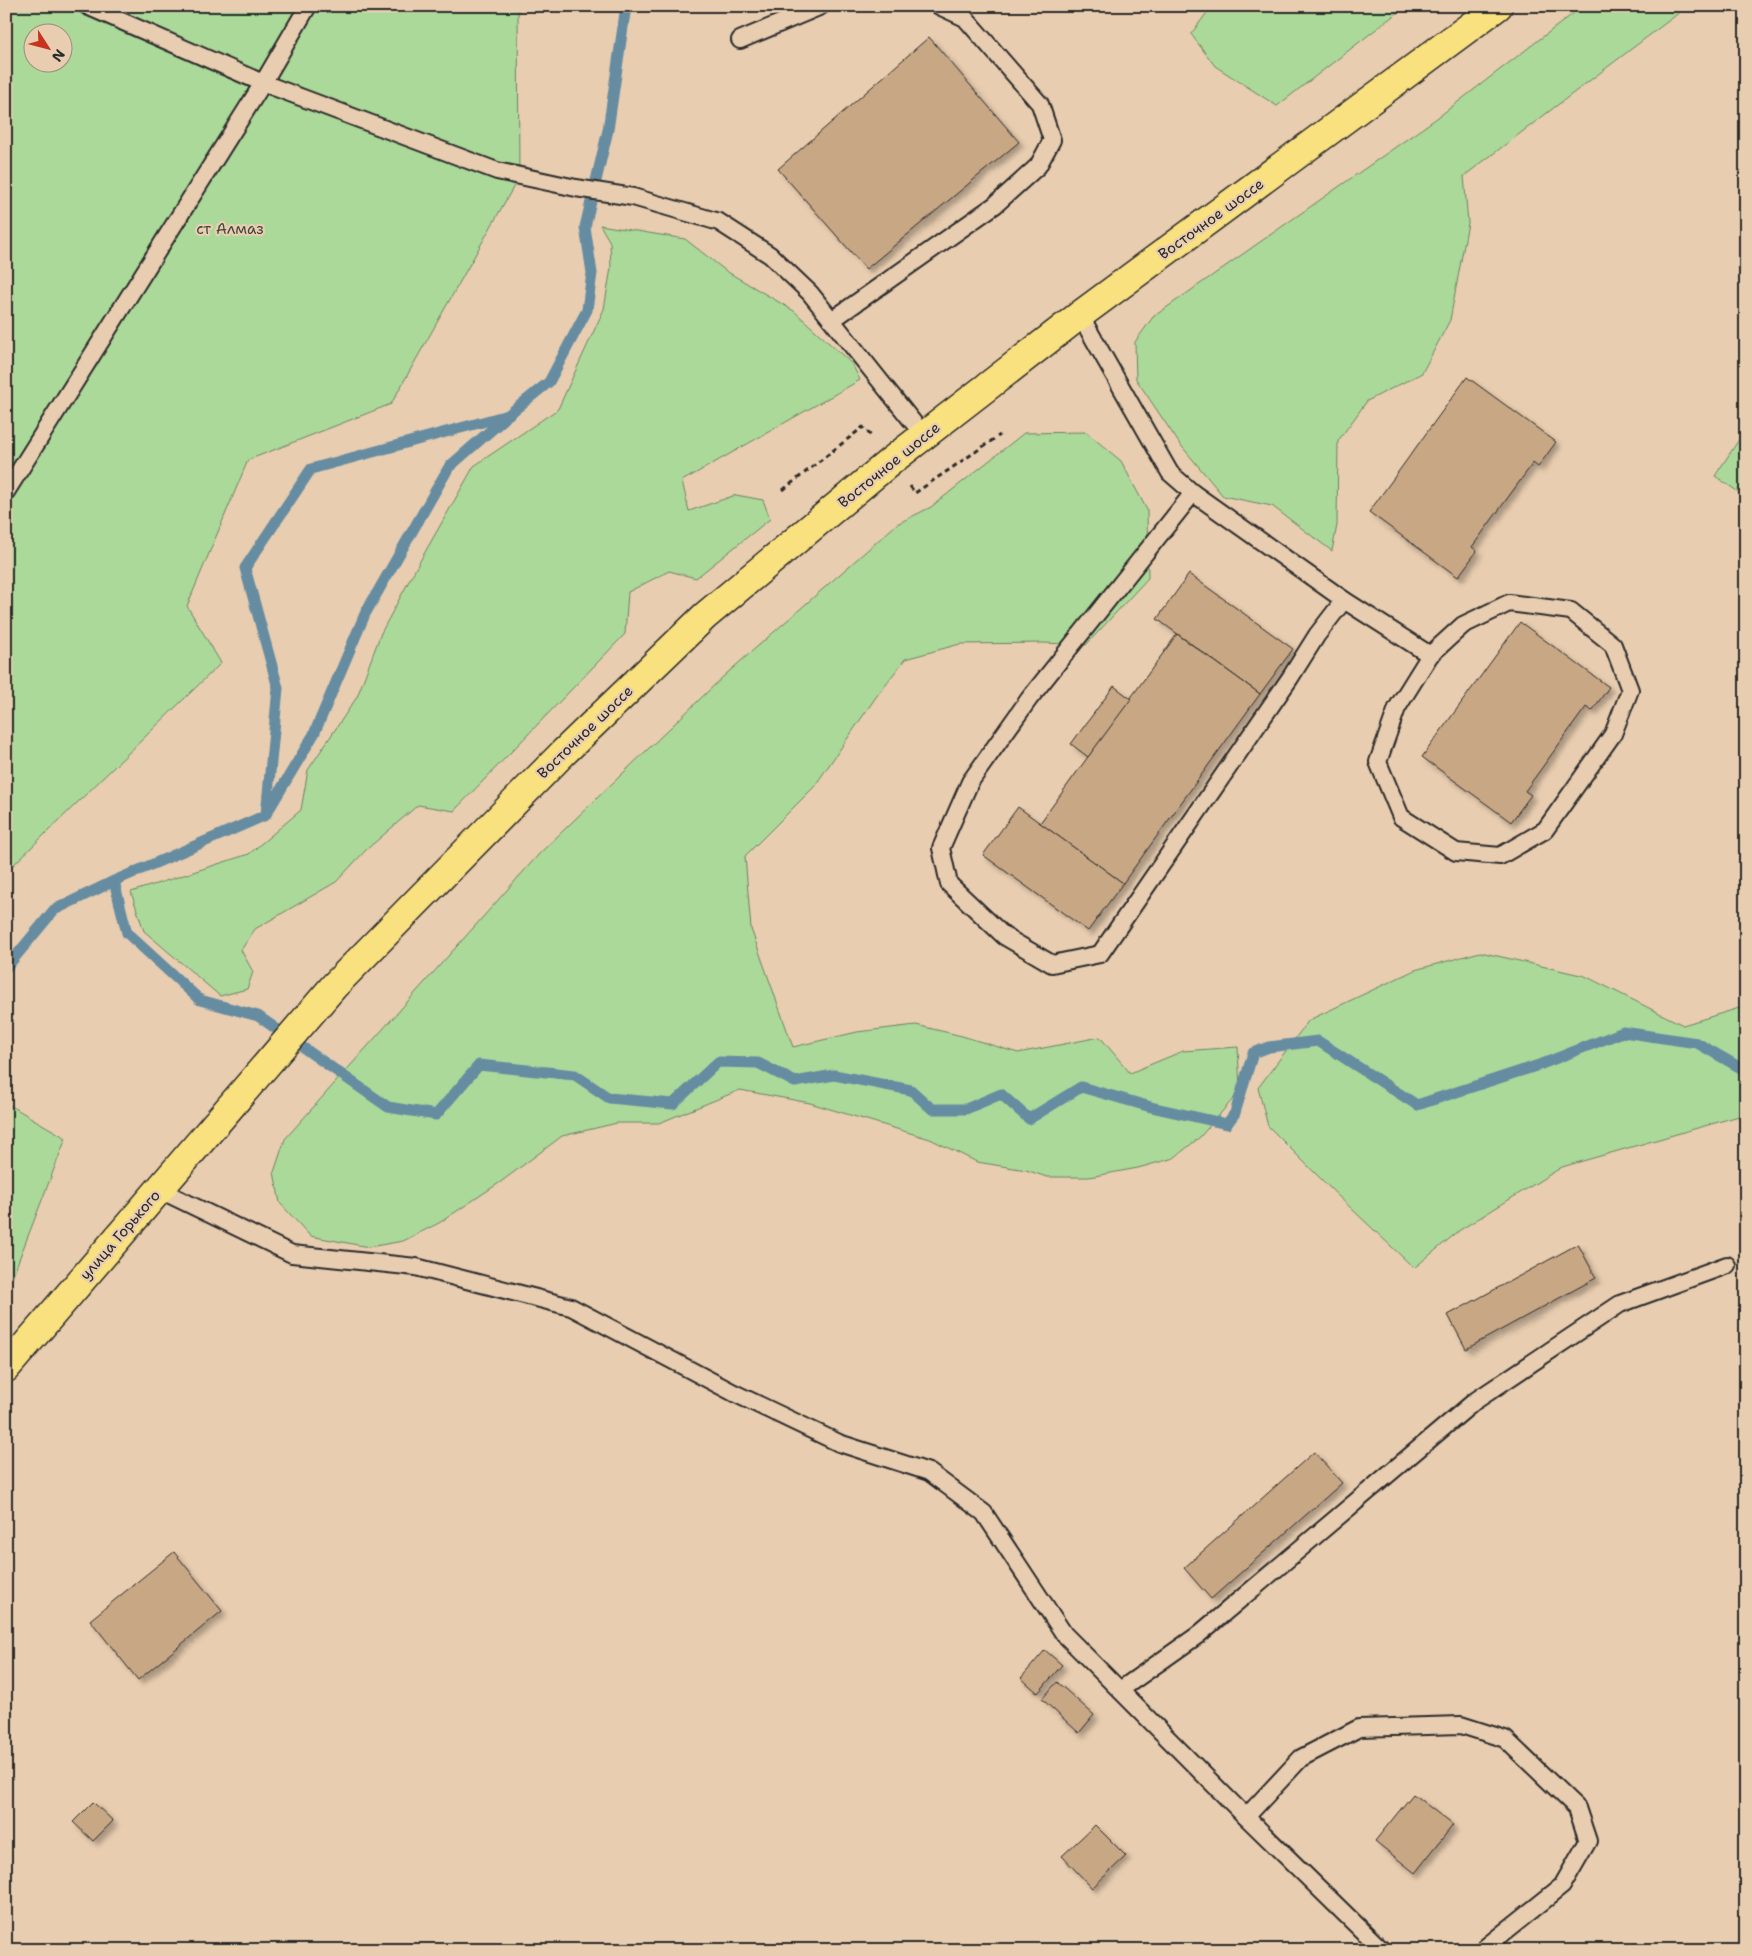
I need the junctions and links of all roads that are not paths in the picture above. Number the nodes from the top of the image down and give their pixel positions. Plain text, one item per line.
1 (88, 6) edge
2 (308, 6) edge
3 (821, 6) edge
4 (939, 6) edge
5 (1498, 6) edge
6 (740, 40) dead end
7 (263, 83) junction
8 (1080, 316) junction
9 (832, 320) junction
10 (924, 436) junction
11 (6, 492) edge
12 (1193, 493) junction
13 (1344, 600) junction
14 (1430, 655) junction
15 (235, 1103) joint
16 (160, 1190) junction
17 (1727, 1265) dead end
18 (6, 1368) edge
19 (1120, 1690) junction
20 (1246, 1817) junction
21 (1382, 1950) edge
22 (1482, 1950) edge

1 - 7 lane
2 - 7 lane
3 - 6 lane
4 - 9 lane
5 - 8 main road, Восточное шоссе
7 - 9 lane
7 - 11 lane
8 - 10 main road, Восточное шоссе
8 - 12 lane
9 - 10 lane
10 - 15 main road, Восточное шоссе
12 - 13 lane
12 - 13 lane
13 - 14 lane
14 - 14 lane
15 - 16 main road, улица Горького
16 - 18 main road, улица Горького
16 - 19 lane
17 - 19 lane
19 - 20 lane
20 - 21 lane
20 - 22 lane

